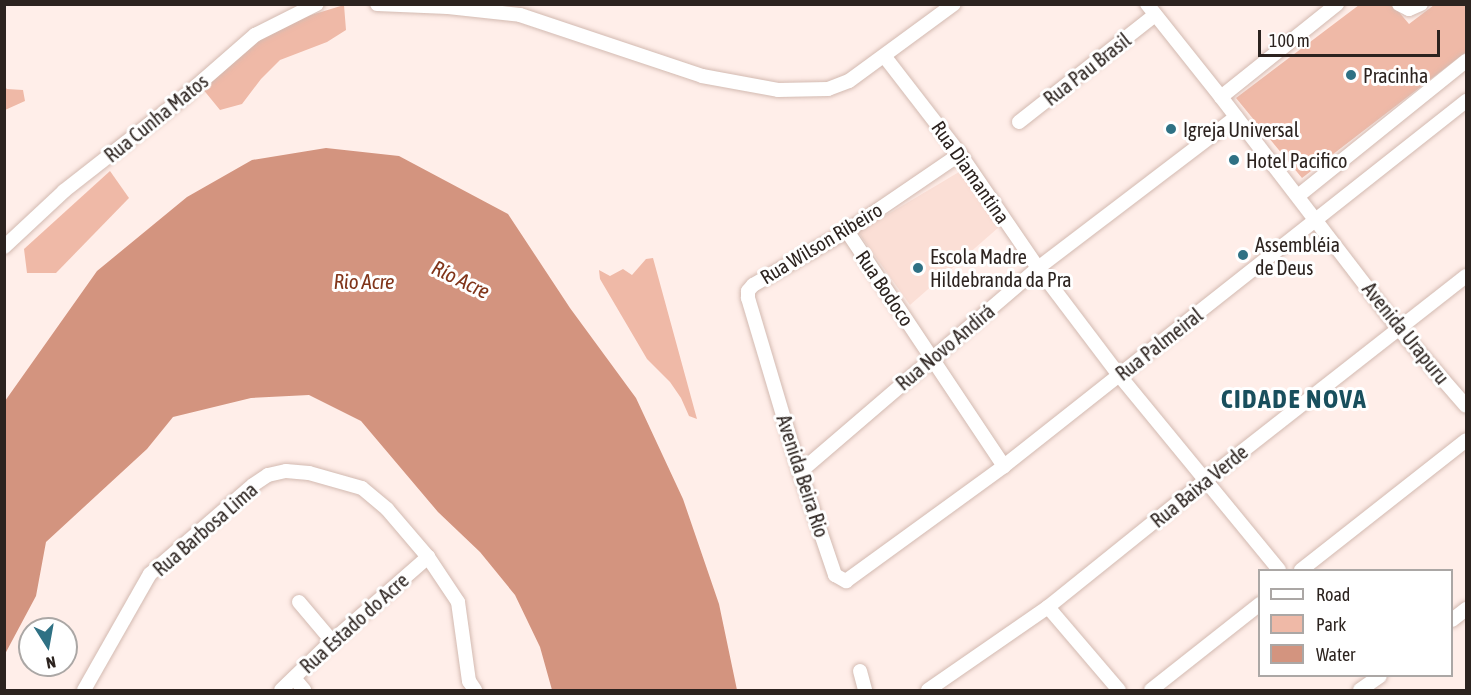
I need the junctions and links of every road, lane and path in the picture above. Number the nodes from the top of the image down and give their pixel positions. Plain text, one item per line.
1 (317, 4) edge
2 (376, 4) edge
3 (954, 4) edge
4 (1337, 4) edge
5 (1399, 4) edge
6 (1421, 4) edge
7 (1151, 10) edge
8 (885, 57) junction
9 (1467, 61) edge
10 (1221, 97) junction
11 (1467, 101) edge
12 (1236, 117) junction
13 (1019, 122) dead end
14 (960, 154) junction
15 (1298, 196) junction
16 (1317, 221) junction
17 (847, 231) junction
18 (4, 247) edge
19 (1038, 268) junction
20 (1467, 276) edge
21 (1398, 328) junction
22 (932, 359) junction
23 (769, 366) joint
24 (1119, 375) junction
25 (1467, 406) edge
26 (1467, 440) edge
27 (1004, 466) junction
28 (800, 472) junction
29 (1207, 479) junction
30 (428, 557) junction
31 (1278, 569) edge
32 (1302, 569) edge
33 (846, 581) joint
34 (299, 602) dead end
35 (1258, 606) edge
36 (1048, 607) junction
37 (1467, 609) edge
38 (1453, 619) edge
39 (332, 641) junction
40 (860, 671) dead end
41 (294, 678) junction
42 (84, 690) edge
43 (281, 690) edge
44 (304, 690) edge
45 (475, 690) edge
46 (865, 690) edge
47 (928, 690) edge
48 (1119, 690) edge
49 (1151, 690) edge

1 - 18 street, Rua Cunha Matos
2 - 8 street
3 - 8 street
4 - 10 street
5 - 6 street
7 - 10 street, Avenida Urapuru
7 - 13 street, Rua Pau Brasil
8 - 14 street, Rua Diamantina
9 - 15 street
10 - 12 street, Avenida Urapuru
11 - 16 street, Rua Palmeiral
12 - 15 street, Avenida Urapuru
12 - 19 street, Rua Novo Andirá
14 - 17 street, Rua Wilson Ribeiro
14 - 19 street, Rua Diamantina
15 - 16 street, Avenida Urapuru
16 - 21 street, Avenida Urapuru
16 - 24 street, Rua Palmeiral
17 - 22 street, Rua Bodoco
17 - 23 street, Rua Wilson Ribeiro
19 - 22 street, Rua Novo Andirá
19 - 24 street, Rua Diamantina
20 - 21 street, Rua Baixa Verde
21 - 25 street, Avenida Urapuru
21 - 29 street, Rua Baixa Verde
22 - 27 street, Rua Bodoco
22 - 28 street, Rua Novo Andirá
23 - 28 street, Avenida Beira Rio
24 - 27 street, Rua Palmeiral
24 - 29 street, Rua Diamantina
26 - 32 street
27 - 33 street, Rua Palmeiral
28 - 33 street, Avenida Beira Rio
29 - 31 street, Rua Diamantina
29 - 36 street, Rua Baixa Verde
30 - 39 street, Rua Estado do Acre
30 - 42 street, Rua Barbosa Lima
30 - 45 street, Rua Barbosa Lima
34 - 39 street
35 - 49 street
36 - 47 street, Rua Baixa Verde
36 - 48 street
37 - 38 street
39 - 41 street, Rua Estado do Acre
40 - 46 street
41 - 43 street, Rua Estado do Acre
41 - 44 street

